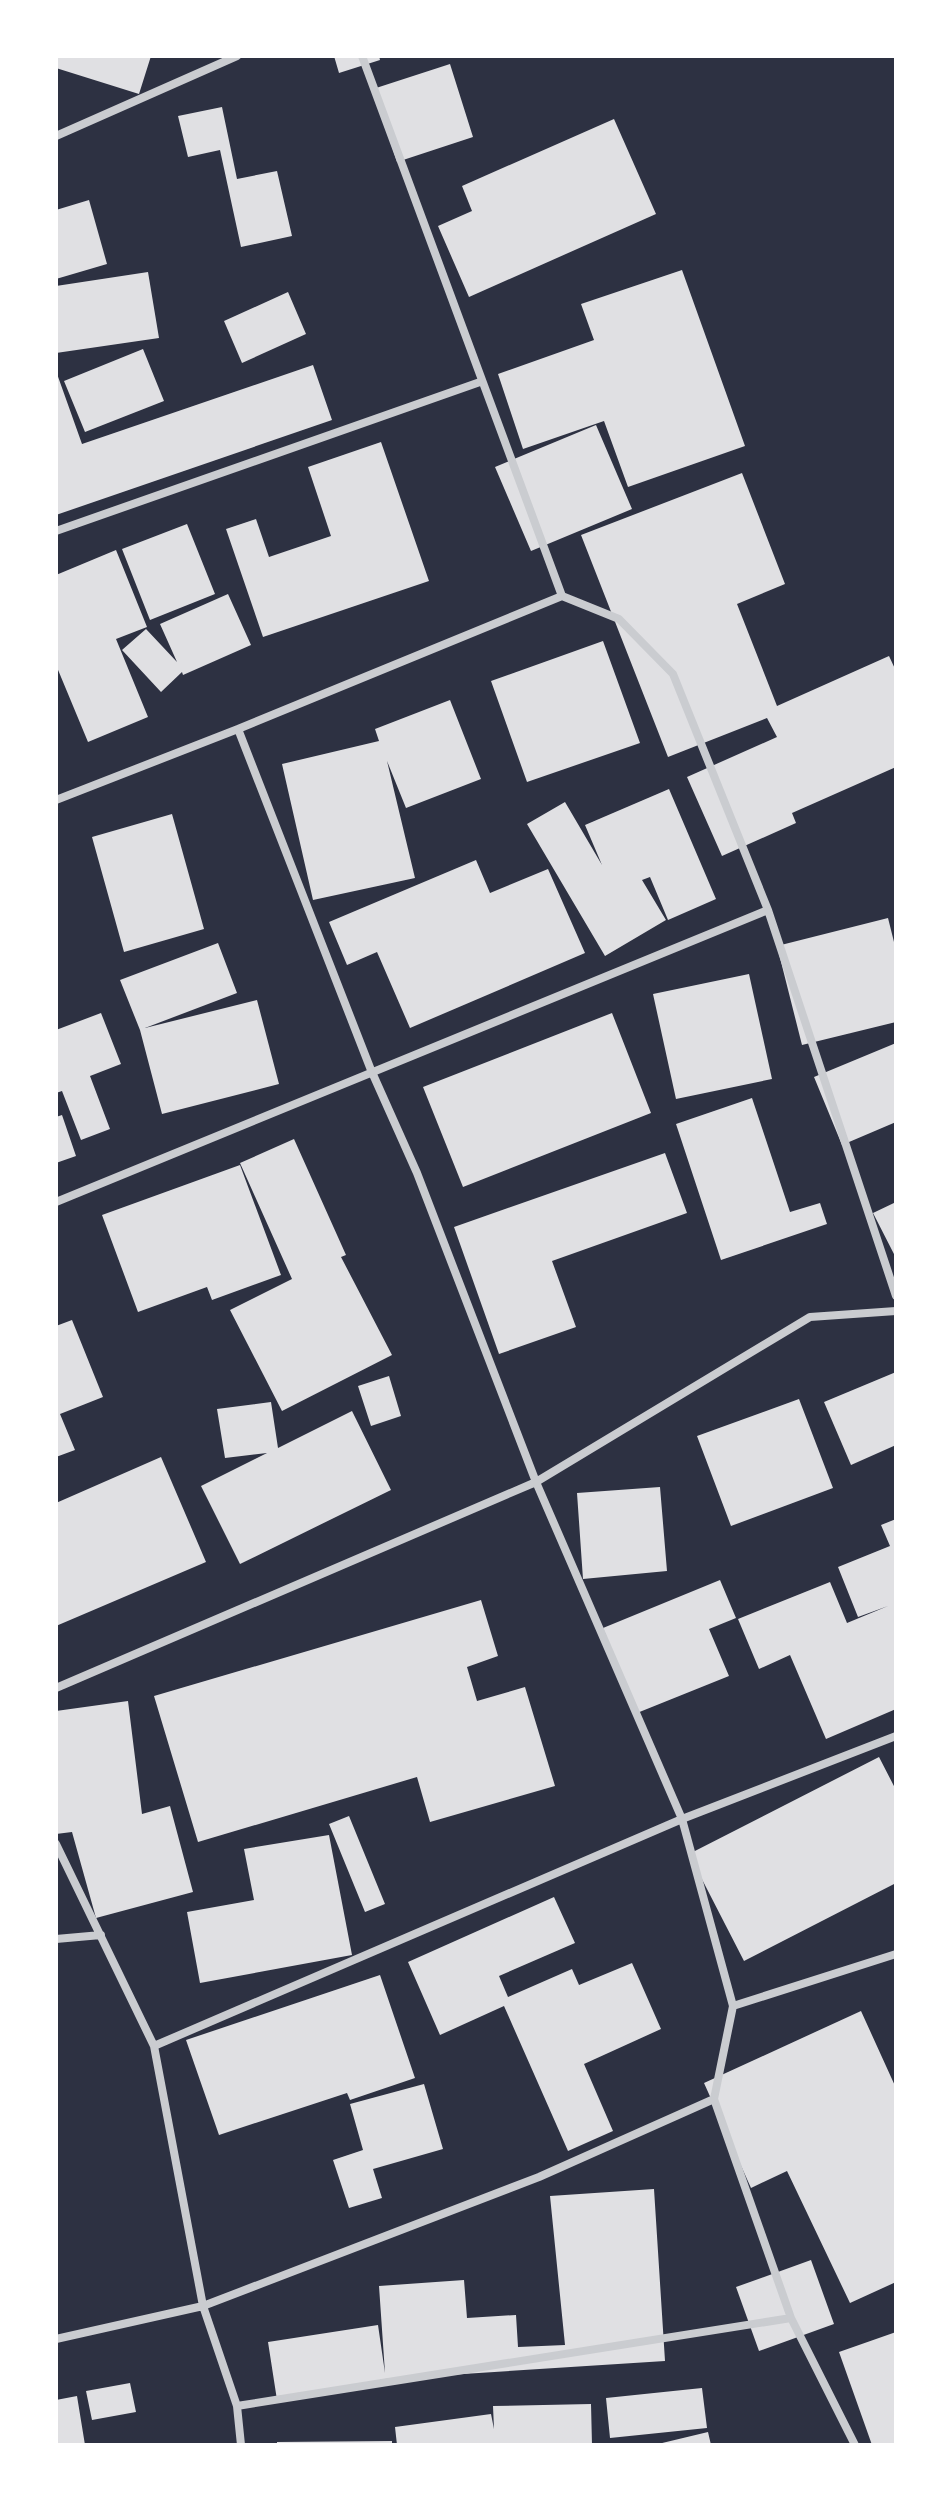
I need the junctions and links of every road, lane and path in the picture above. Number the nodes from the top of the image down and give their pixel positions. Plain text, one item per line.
1 (237, 56) edge
2 (362, 56) edge
3 (56, 136) edge
4 (480, 382) junction
5 (56, 531) edge
6 (562, 596) junction
7 (238, 729) junction
8 (56, 800) edge
9 (768, 910) junction
10 (371, 1070) junction
11 (56, 1202) edge
12 (896, 1296) edge
13 (896, 1311) edge
14 (536, 1482) junction
15 (56, 1688) edge
16 (896, 1736) edge
17 (682, 1819) junction
18 (56, 1844) edge
19 (101, 1935) junction
20 (56, 1939) edge
21 (896, 1954) edge
22 (733, 2006) junction
23 (154, 2046) junction
24 (714, 2099) junction
25 (203, 2306) junction
26 (791, 2318) junction
27 (56, 2339) edge
28 (237, 2406) junction
29 (241, 2445) edge
30 (855, 2445) edge

1 - 3 street
2 - 4 street
4 - 5 street
4 - 6 street
6 - 7 street
6 - 9 street
7 - 8 street
7 - 10 street
9 - 10 street
9 - 12 street
10 - 11 street
10 - 14 street
13 - 14 street
14 - 15 street
14 - 17 street
16 - 17 street
17 - 22 street
17 - 23 street
18 - 19 street
19 - 20 street
19 - 23 street
21 - 22 street
22 - 24 street
23 - 25 street
24 - 25 street
24 - 26 street
25 - 27 street
25 - 28 street
26 - 28 street
26 - 30 street
28 - 29 street

